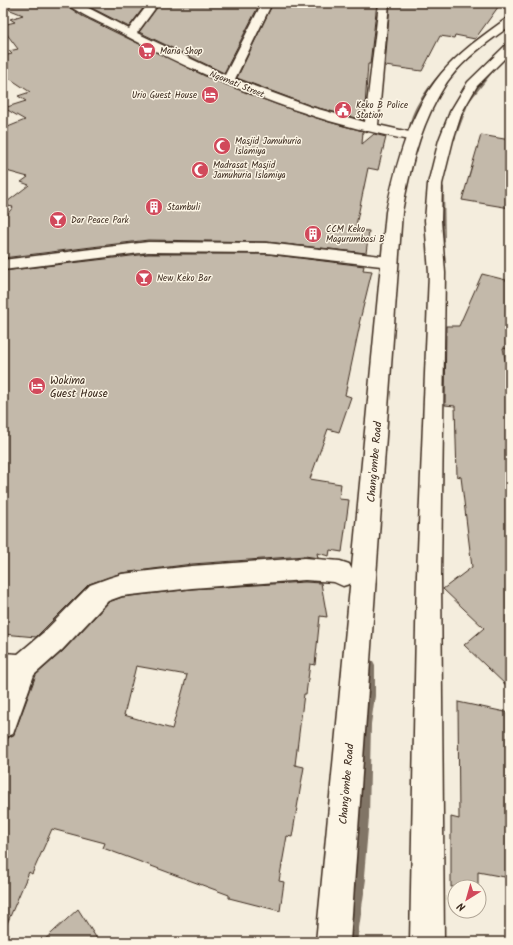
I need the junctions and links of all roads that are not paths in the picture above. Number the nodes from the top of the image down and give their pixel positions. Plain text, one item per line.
1 (72, 3) edge
2 (154, 3) edge
3 (267, 3) edge
4 (384, 3) edge
5 (510, 21) edge
6 (130, 35) junction
7 (510, 47) edge
8 (228, 81) junction
9 (371, 128) junction
10 (413, 137) junction
11 (390, 262) junction
12 (3, 265) edge
13 (343, 575) dead end
14 (13, 667) edge
15 (3, 724) edge
16 (333, 942) edge
17 (427, 942) edge

1 - 6 main road, Ngomati Street
2 - 6 main road
3 - 8 main road
4 - 9 main road
5 - 10 main road, Chang'ombe Road
6 - 8 main road, Ngomati Street
7 - 17 main road
8 - 9 main road, Ngomati Street
9 - 10 main road, Ngomati Street
10 - 11 main road, Chang'ombe Road
11 - 12 main road
11 - 16 main road, Chang'ombe Road
13 - 14 main road
14 - 15 main road

